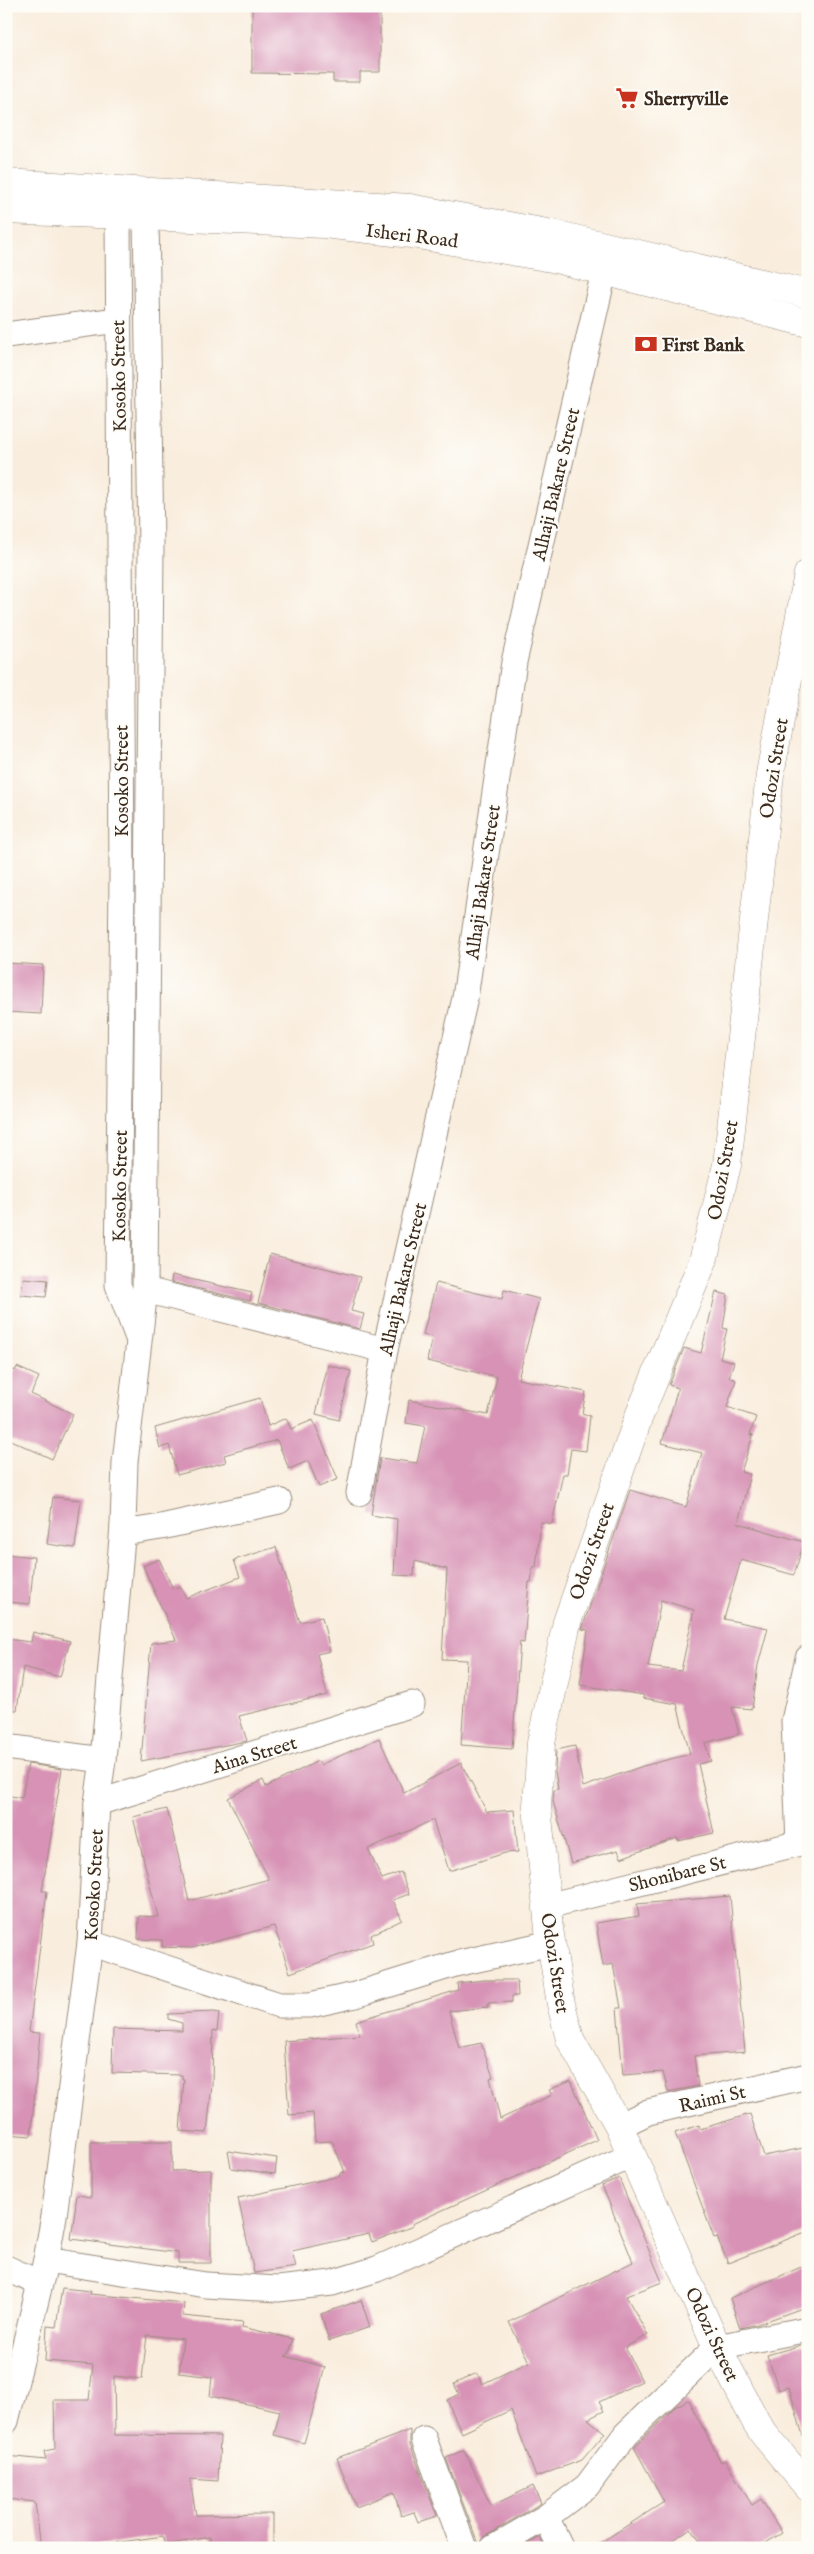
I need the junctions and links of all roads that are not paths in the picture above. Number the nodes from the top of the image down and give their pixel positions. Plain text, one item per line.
1 (6, 183) edge
2 (6, 210) edge
3 (118, 215) junction
4 (146, 216) junction
5 (604, 272) junction
6 (808, 294) edge
7 (117, 320) junction
8 (808, 323) edge
9 (6, 335) edge
10 (151, 545) junction
11 (120, 546) junction
12 (808, 574) edge
13 (145, 1290) junction
14 (140, 1343) junction
15 (385, 1350) junction
16 (358, 1493) dead end
17 (279, 1501) dead end
18 (123, 1526) junction
19 (808, 1658) edge
20 (412, 1704) dead end
21 (6, 1747) edge
22 (103, 1760) junction
23 (97, 1803) junction
24 (804, 1842) edge
25 (547, 1906) junction
26 (90, 1943) junction
27 (551, 1943) junction
28 (808, 2076) edge
29 (619, 2126) junction
30 (632, 2156) junction
31 (46, 2260) junction
32 (6, 2268) edge
33 (39, 2283) junction
34 (808, 2329) edge
35 (717, 2347) junction
36 (6, 2421) edge
37 (424, 2439) dead end
38 (808, 2488) edge
39 (546, 2517) junction
40 (464, 2548) edge
41 (493, 2548) edge
42 (561, 2548) edge

1 - 6 main road, Isheri Road
2 - 3 main road, Isheri Road
3 - 4 main road, Isheri Road
3 - 7 street, Kosoko Street
4 - 5 main road, Isheri Road
4 - 10 street, Kosoko Street
5 - 8 main road, Isheri Road
5 - 15 street, Alhaji Bakare Street
7 - 9 street
7 - 11 street, Kosoko Street
10 - 11 street
10 - 13 street, Kosoko Street
11 - 14 street, Kosoko Street
12 - 25 main road, Odozi Street
13 - 14 street, Kosoko Street
13 - 15 street
14 - 18 street, Kosoko Street
15 - 16 street, Alhaji Bakare Street
17 - 18 street
18 - 22 street, Kosoko Street
19 - 24 street
20 - 23 street, Aina Street
21 - 22 street
22 - 23 street, Kosoko Street
23 - 26 street, Kosoko Street
24 - 25 street, Shonibare St
25 - 27 main road, Odozi Street
26 - 27 street
26 - 31 street, Kosoko Street
27 - 29 main road, Odozi Street
28 - 29 street, Raimi St
29 - 30 main road, Odozi Street
30 - 31 street
30 - 35 main road, Odozi Street
31 - 33 street, Kosoko Street
32 - 33 street
33 - 36 street, Kosoko Street
34 - 35 street
35 - 38 main road, Odozi Street
35 - 39 street
37 - 40 street
39 - 41 street
39 - 42 street

